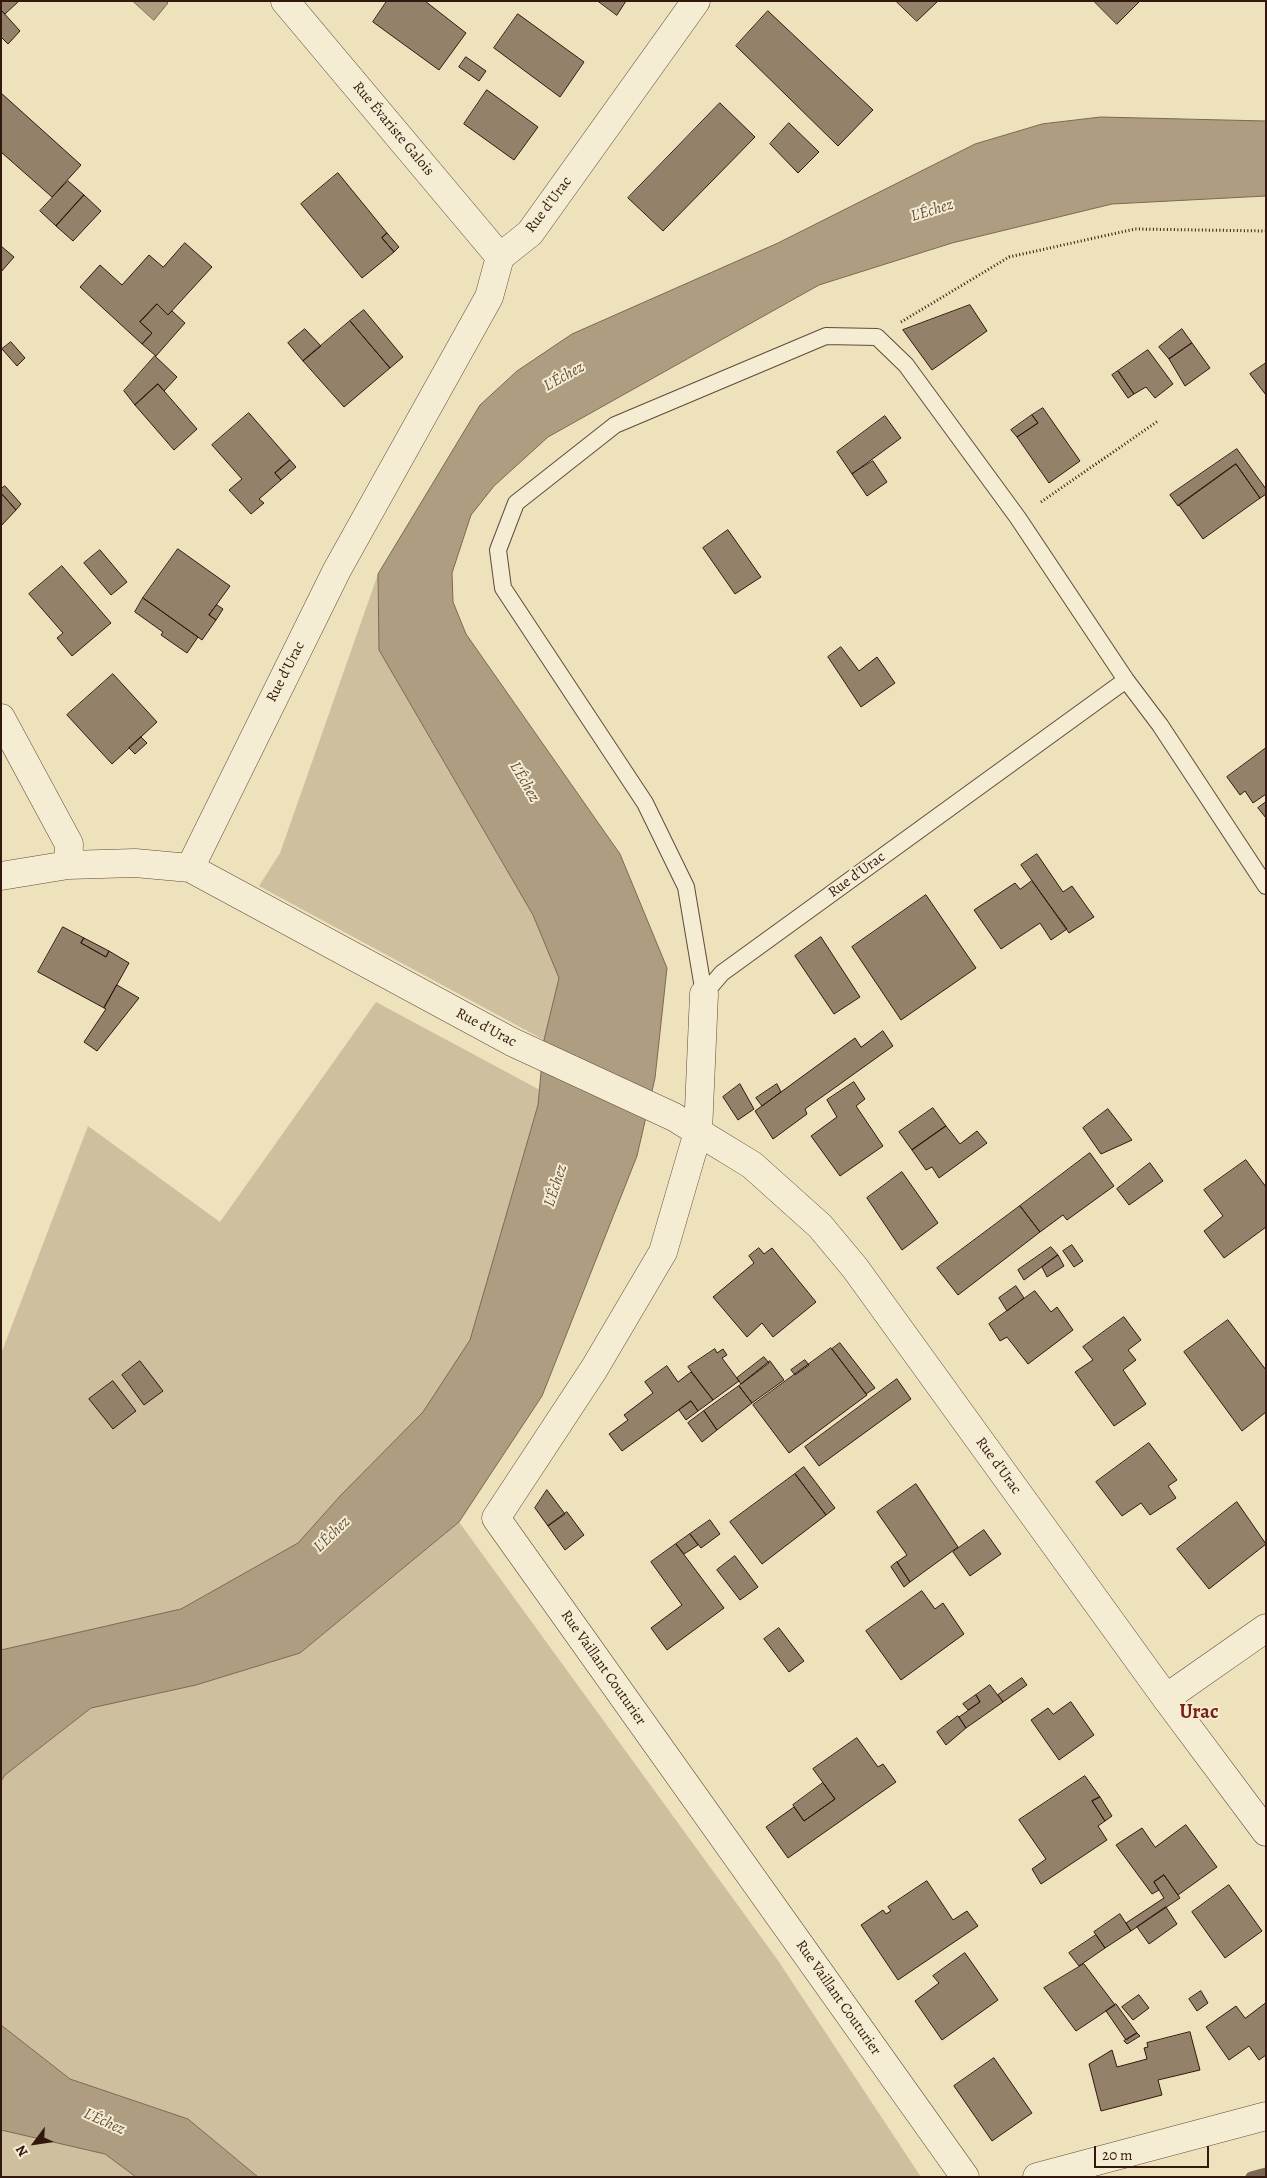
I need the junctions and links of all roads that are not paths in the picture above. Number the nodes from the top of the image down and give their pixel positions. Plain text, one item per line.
1 (285, 1) edge
2 (696, 1) edge
3 (500, 257) junction
4 (1126, 680) junction
5 (1, 718) edge
6 (68, 865) junction
7 (190, 868) junction
8 (1, 876) edge
9 (1266, 886) edge
10 (704, 994) junction
11 (698, 1132) junction
12 (1266, 1628) edge
13 (1166, 1698) junction
14 (1266, 1832) edge
15 (1266, 2116) edge
16 (965, 2177) edge
17 (1037, 2177) edge

1 - 3 street, Rue Évariste Galois
2 - 3 street, Rue d'Urac
3 - 7 street, Rue d'Urac
4 - 9 lane
4 - 10 lane, Rue d'Urac
4 - 10 lane
5 - 6 street
6 - 7 street
6 - 8 street
7 - 11 street, Rue d'Urac
10 - 11 street
11 - 13 street, Rue d'Urac
11 - 16 street, Rue Vaillant Couturier
12 - 13 street
13 - 14 street, Rue d'Urac
15 - 17 street

